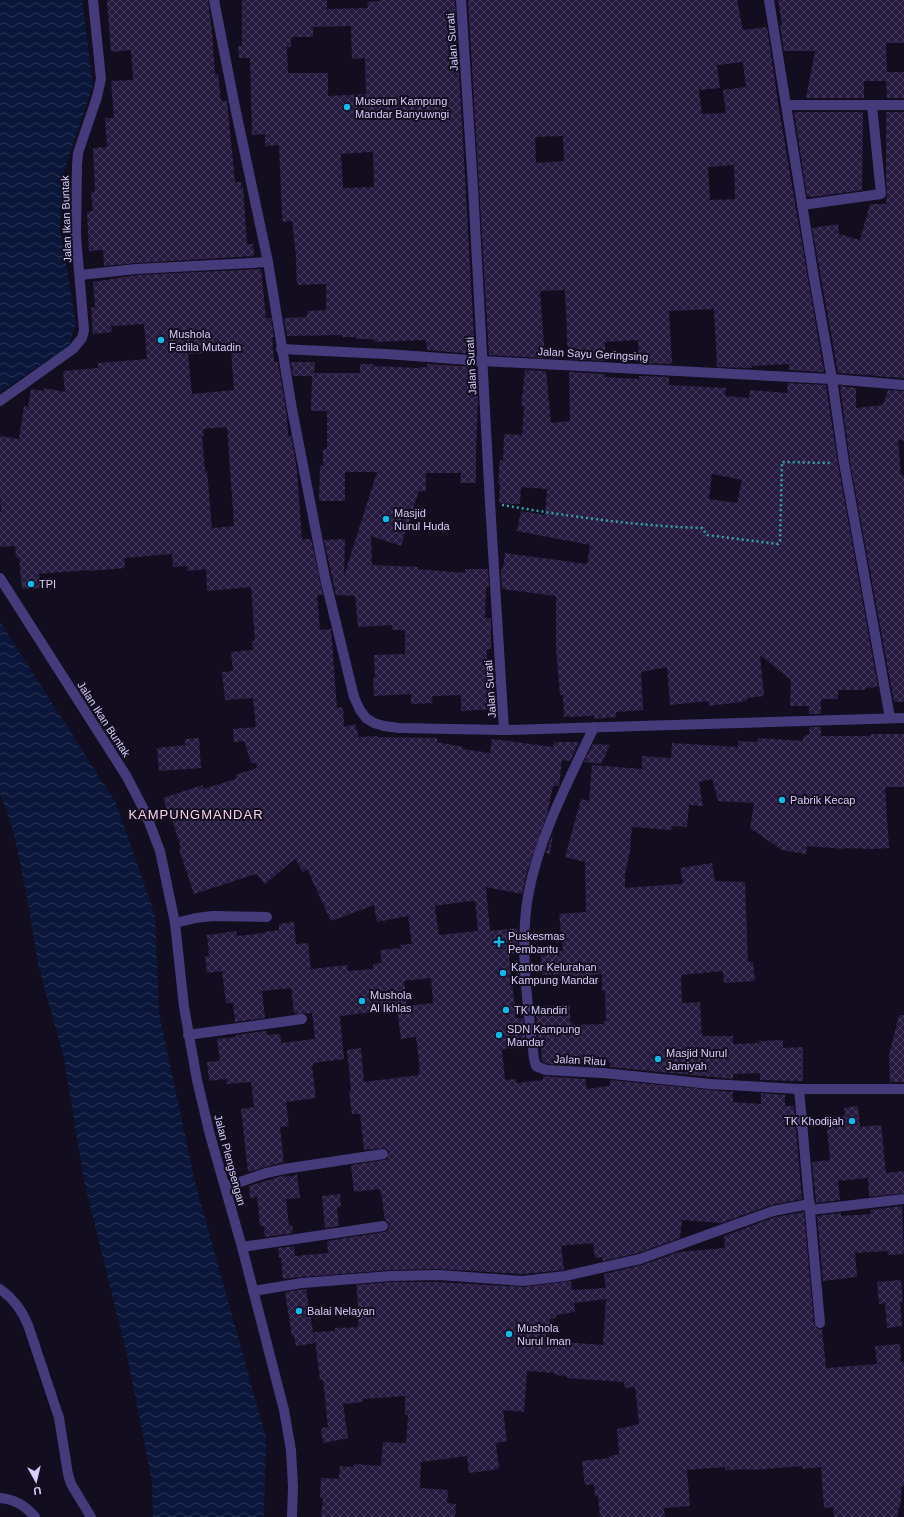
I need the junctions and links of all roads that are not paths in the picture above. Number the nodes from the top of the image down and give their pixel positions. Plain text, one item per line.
1 (93, 0) edge
2 (214, 0) edge
3 (461, 0) edge
4 (770, 0) edge
5 (787, 105) junction
6 (872, 105) junction
7 (904, 105) edge
8 (802, 205) junction
9 (268, 262) junction
10 (80, 276) junction
11 (281, 349) junction
12 (483, 361) junction
13 (832, 379) junction
14 (904, 385) edge
15 (0, 401) edge
16 (0, 578) edge
17 (890, 718) junction
18 (904, 718) edge
19 (594, 726) junction
20 (504, 730) junction
21 (173, 913) joint
22 (267, 917) dead end
23 (175, 923) junction
24 (302, 1019) dead end
25 (188, 1035) junction
26 (799, 1089) junction
27 (904, 1089) edge
28 (383, 1154) dead end
29 (225, 1187) junction
30 (904, 1199) edge
31 (810, 1207) junction
32 (382, 1226) dead end
33 (242, 1247) junction
34 (0, 1289) edge
35 (252, 1291) junction
36 (820, 1323) dead end
37 (0, 1498) edge
38 (35, 1517) edge
39 (91, 1517) edge
40 (292, 1517) edge

1 - 10 street, Jalan Ikan Buntak
2 - 9 street
3 - 12 street, Jalan Surati
4 - 5 street
5 - 6 street
5 - 8 street
6 - 7 street
6 - 8 street
8 - 13 street
9 - 10 street
9 - 11 street
10 - 15 street, Jalan Ikan Buntak
11 - 12 street, Jalan Sayu Geringsing
11 - 20 street
12 - 13 street, Jalan Sayu Geringsing
12 - 20 street, Jalan Surati
13 - 14 street, Jalan Sayu Geringsing
13 - 17 street
16 - 21 street, Jalan Ikan Buntak
17 - 18 street
17 - 19 street
19 - 20 street
19 - 26 street, Jalan Riau
21 - 23 street, Jalan Plengsengan
22 - 23 street
23 - 25 street, Jalan Plengsengan
24 - 25 street
25 - 29 street, Jalan Plengsengan
26 - 27 street, Jalan Riau
26 - 31 street
28 - 29 street
29 - 33 street, Jalan Plengsengan
30 - 31 street
31 - 35 street
31 - 36 street
32 - 33 street
33 - 35 street, Jalan Plengsengan
34 - 39 street
35 - 40 street, Jalan Plengsengan
37 - 38 street

